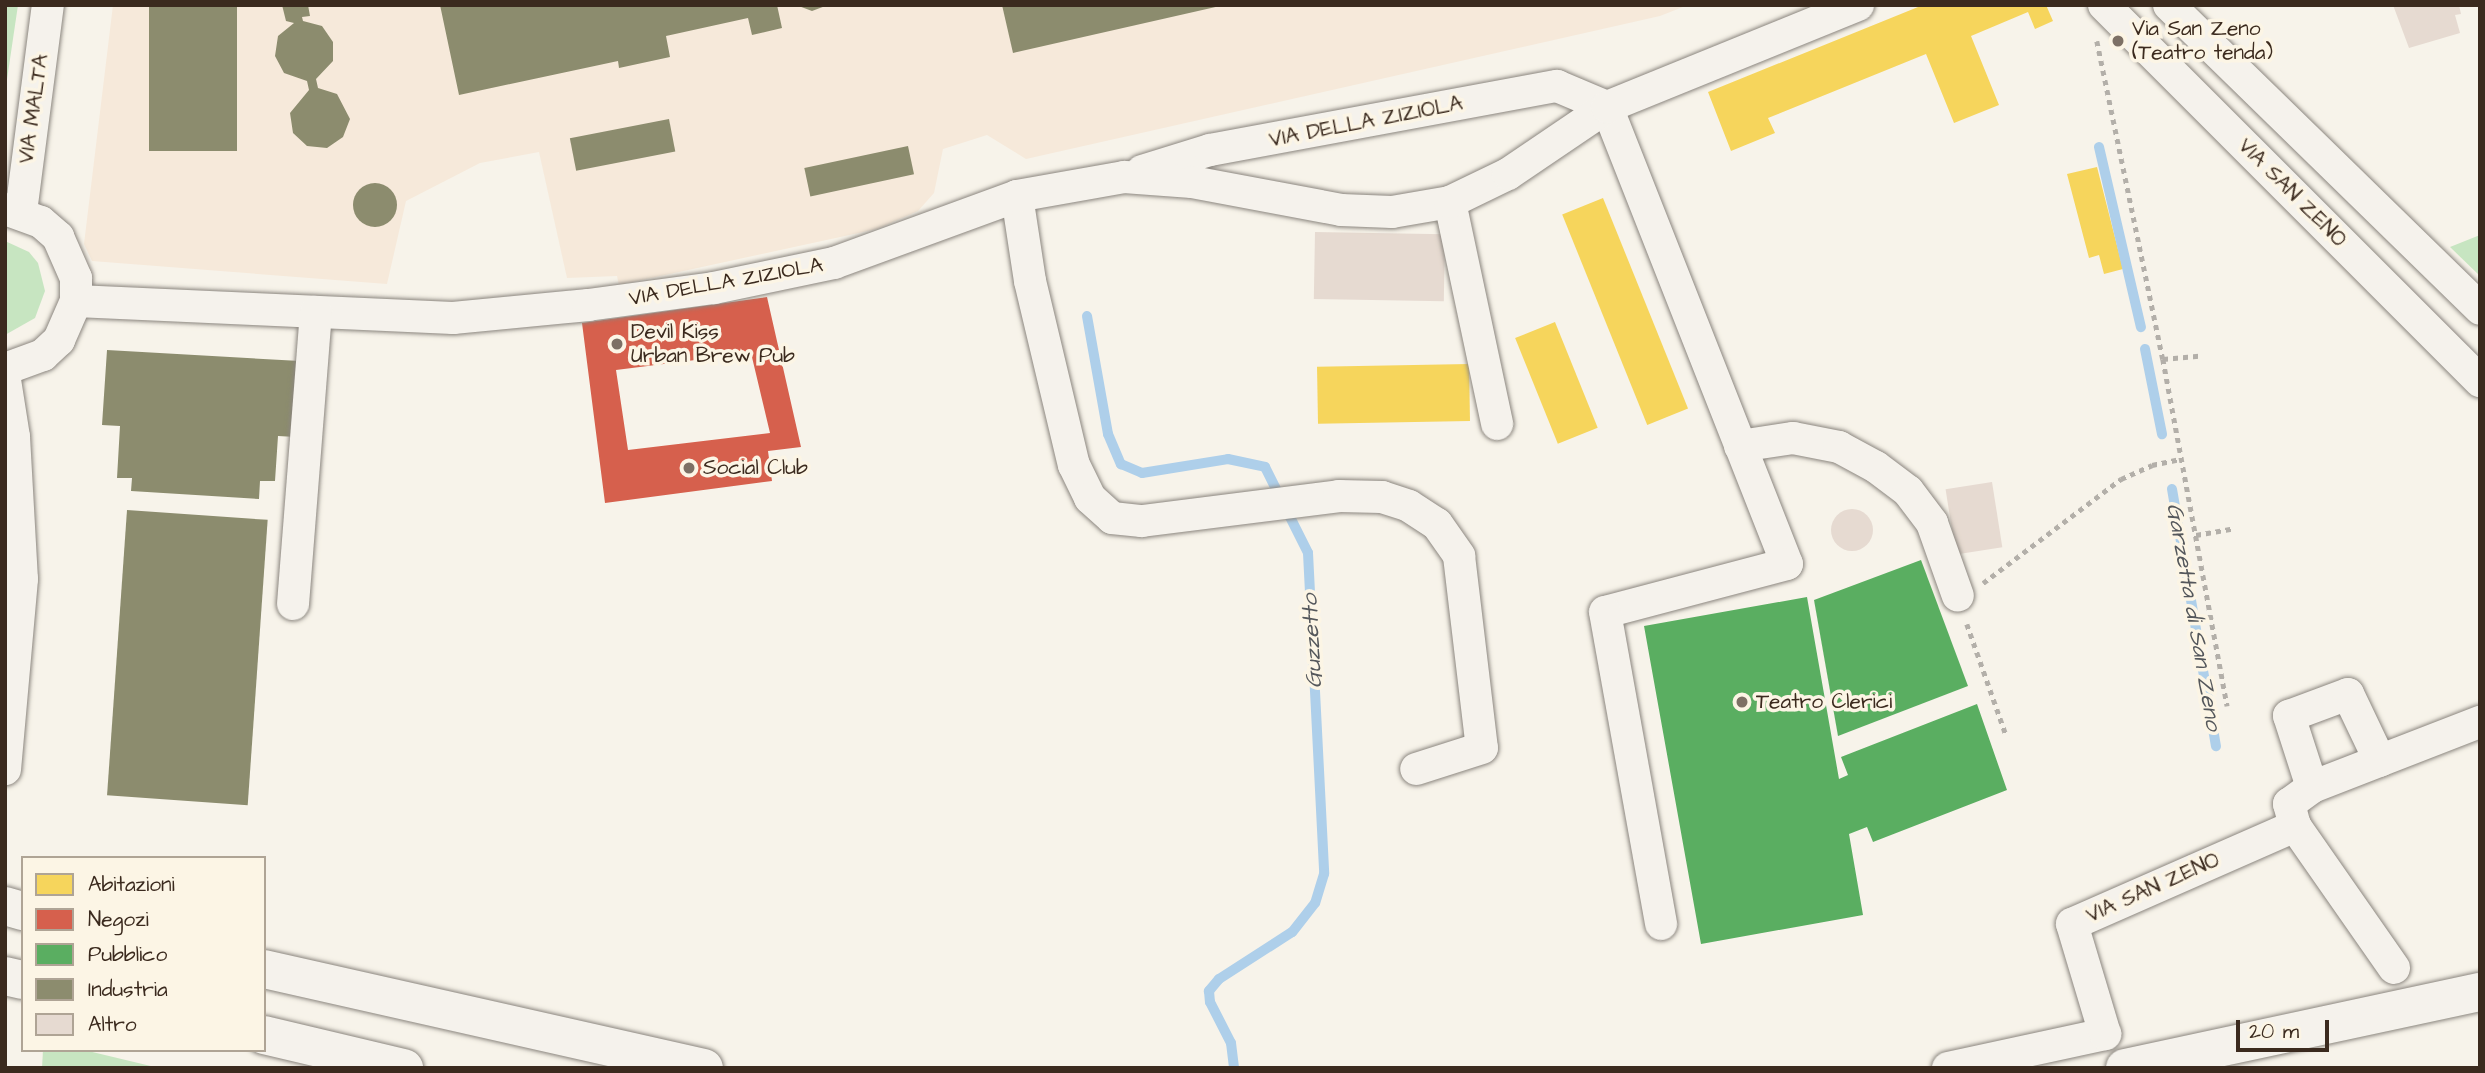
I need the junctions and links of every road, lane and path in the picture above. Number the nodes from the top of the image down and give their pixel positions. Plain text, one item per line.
1 (48, 5) edge
2 (1858, 5) edge
3 (2169, 5) edge
4 (2184, 5) edge
5 (2100, 17) edge
6 (2200, 35) junction
7 (1607, 107) junction
8 (1124, 177) junction
9 (1017, 196) junction
10 (1450, 202) junction
11 (13, 210) edge
12 (76, 301) junction
13 (2480, 309) edge
14 (316, 312) junction
15 (2199, 356) dead end
16 (2163, 359) junction
17 (5, 369) edge
18 (5, 380) edge
19 (2480, 382) edge
20 (1497, 424) dead end
21 (1740, 446) junction
22 (2181, 458) junction
23 (2231, 529) dead end
24 (2196, 535) junction
25 (1958, 596) junction
26 (293, 604) dead end
27 (2227, 706) dead end
28 (2480, 722) edge
29 (2006, 735) dead end
30 (2379, 761) junction
31 (5, 769) edge
32 (1416, 769) dead end
33 (2312, 787) junction
34 (2295, 826) junction
35 (1661, 924) dead end
36 (266, 968) edge
37 (2394, 968) dead end
38 (2480, 992) edge
39 (266, 1035) edge
40 (404, 1068) edge
41 (704, 1068) edge
42 (1948, 1068) edge
43 (2124, 1068) edge

1 - 11 street, VIA MALTA
2 - 7 street, VIA DELLA ZIZIOLA
3 - 6 street
4 - 6 street
5 - 16 path
5 - 19 street, VIA SAN ZENO
6 - 13 street
7 - 8 street, VIA DELLA ZIZIOLA
7 - 10 street, VIA DELLA ZIZIOLA
7 - 21 street
8 - 9 street, VIA DELLA ZIZIOLA
8 - 10 street, VIA DELLA ZIZIOLA
9 - 14 street, VIA DELLA ZIZIOLA
9 - 32 street
10 - 20 street
11 - 12 street, VIA MALTA
12 - 14 street, VIA DELLA ZIZIOLA
12 - 17 street
14 - 26 street
15 - 16 path
16 - 22 path
18 - 31 street
21 - 25 street
21 - 35 street
22 - 24 path
22 - 25 path
23 - 24 path
24 - 27 path
25 - 29 path
28 - 30 street
30 - 33 street
30 - 33 street
33 - 34 street
34 - 37 street
34 - 42 street, VIA SAN ZENO
36 - 41 highway
38 - 43 highway
39 - 40 highway

